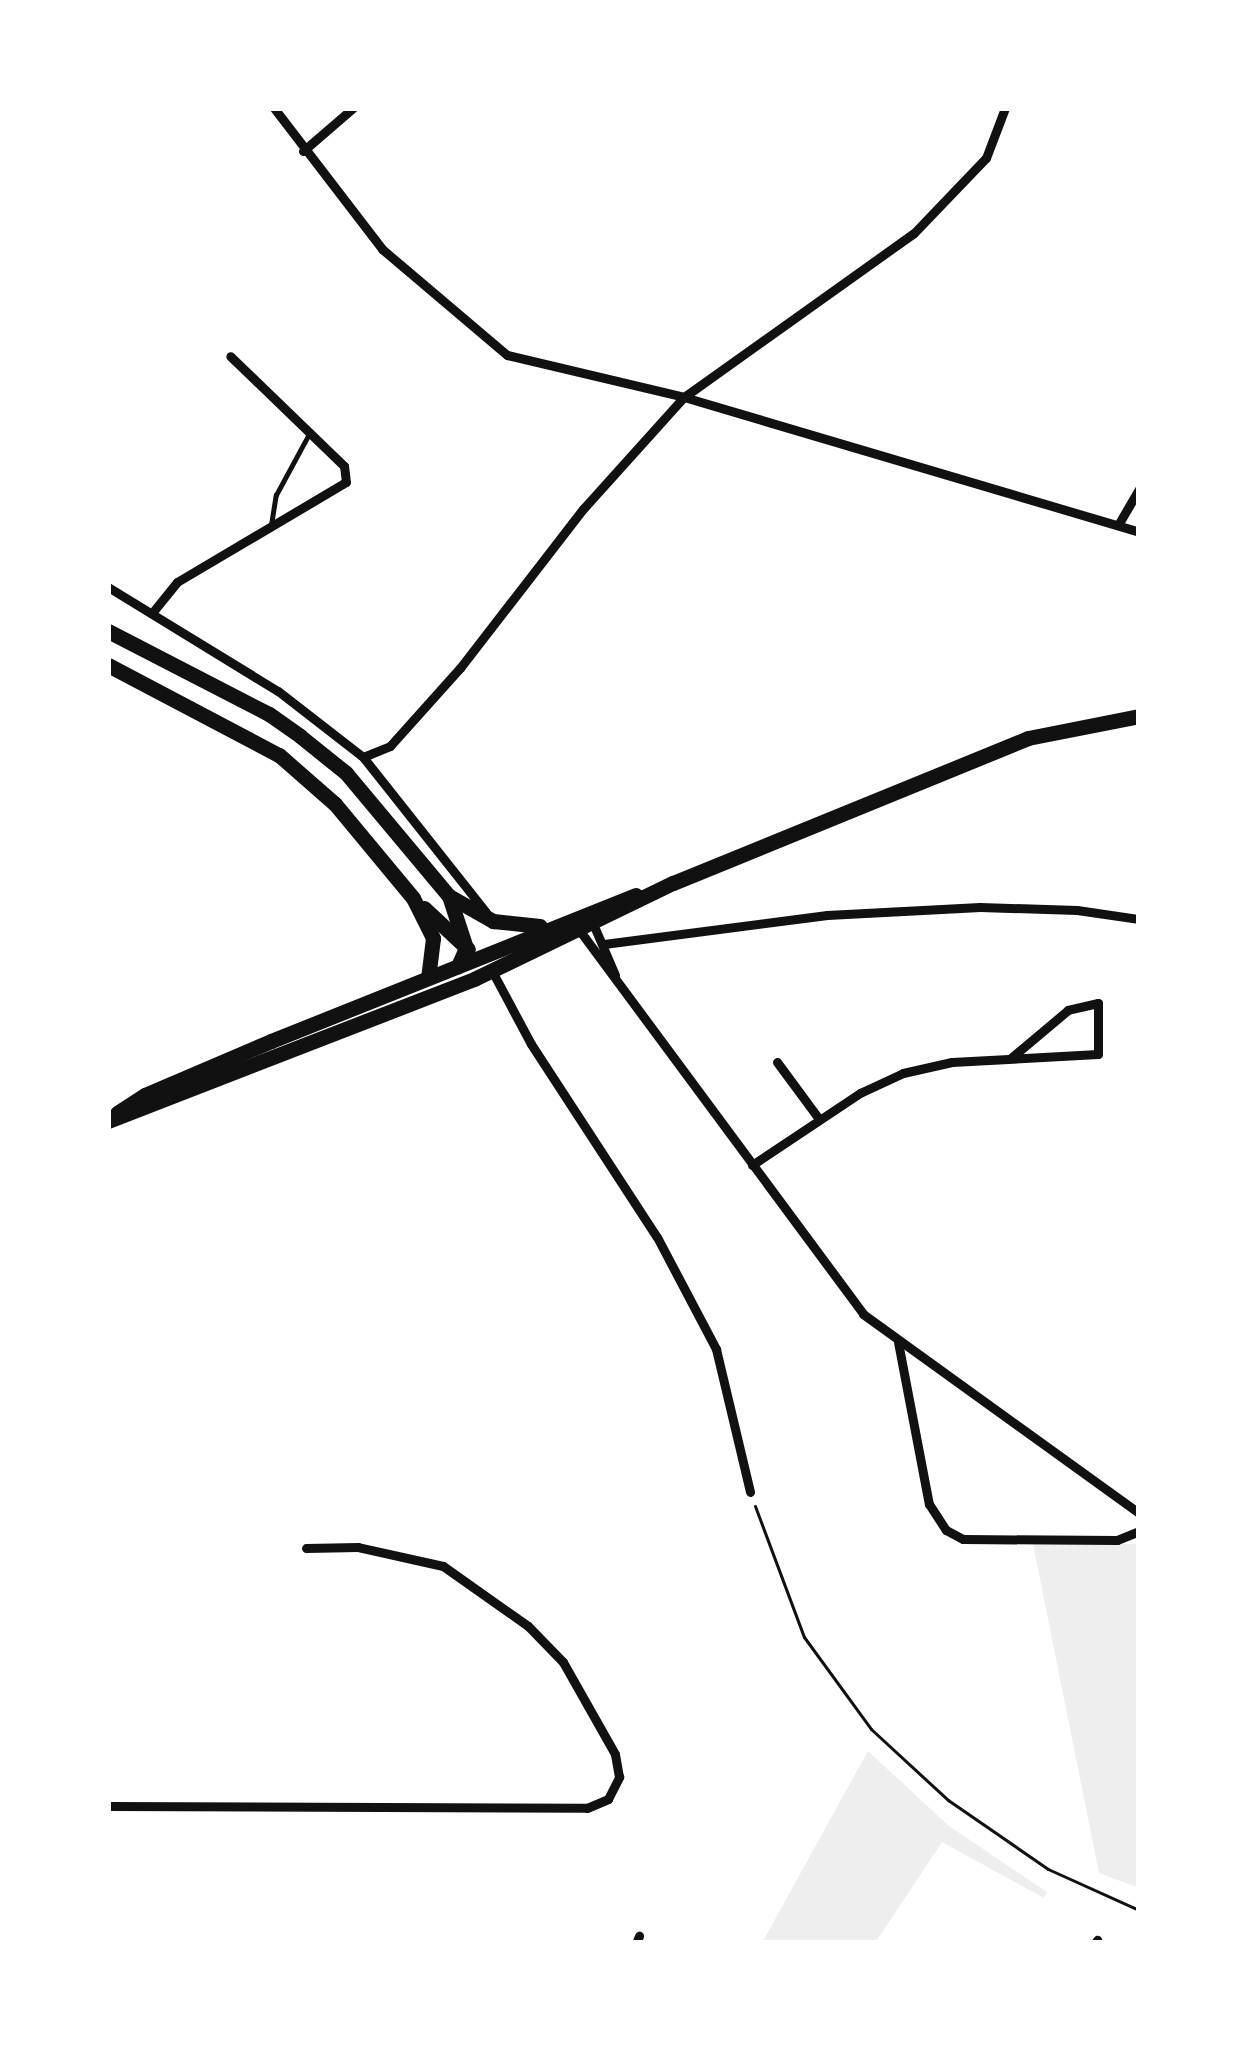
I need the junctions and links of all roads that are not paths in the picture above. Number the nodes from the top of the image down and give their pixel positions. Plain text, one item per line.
1 (274, 108) edge
2 (353, 108) edge
3 (1005, 108) edge
4 (303, 151) junction
5 (230, 356) dead end
6 (684, 397) junction
7 (310, 432) junction
8 (1139, 489) edge
9 (271, 525) junction
10 (1118, 525) junction
11 (1139, 532) edge
12 (108, 587) edge
13 (152, 613) junction
14 (108, 632) edge
15 (108, 664) edge
16 (1139, 716) edge
17 (363, 757) junction
18 (448, 896) junction
19 (413, 898) junction
20 (1139, 920) edge
21 (493, 921) junction
22 (583, 921) junction
23 (549, 926) junction
24 (604, 944) junction
25 (474, 955) junction
26 (492, 971) junction
27 (428, 976) junction
28 (621, 991) junction
29 (337, 1030) junction
30 (1012, 1057) junction
31 (777, 1062) dead end
32 (819, 1119) junction
33 (108, 1120) edge
34 (752, 1166) junction
35 (898, 1342) junction
36 (750, 1492) road end
37 (1139, 1514) edge
38 (1139, 1531) edge
39 (306, 1548) dead end
40 (108, 1806) edge

1 - 4 street
2 - 4 street
3 - 6 street
4 - 6 street
5 - 7 street
6 - 10 street
6 - 17 street
7 - 9 lane
7 - 9 street
8 - 10 street
9 - 13 street
10 - 11 street
12 - 13 street
13 - 17 street
14 - 18 main road
15 - 19 main road
16 - 22 main road
17 - 21 street
18 - 21 main road
18 - 25 main road
19 - 25 main road
19 - 27 main road
20 - 24 street
21 - 23 main road
22 - 23 main road
22 - 24 street
22 - 26 main road
22 - 28 street
23 - 25 main road
24 - 28 street
25 - 26 main road
25 - 27 main road
25 - 29 main road
26 - 29 main road
26 - 36 street
27 - 33 main road
28 - 34 street
29 - 33 main road
30 - 30 street
30 - 32 street
31 - 32 street
32 - 34 street
34 - 35 street
35 - 37 street
35 - 38 street
39 - 40 street

